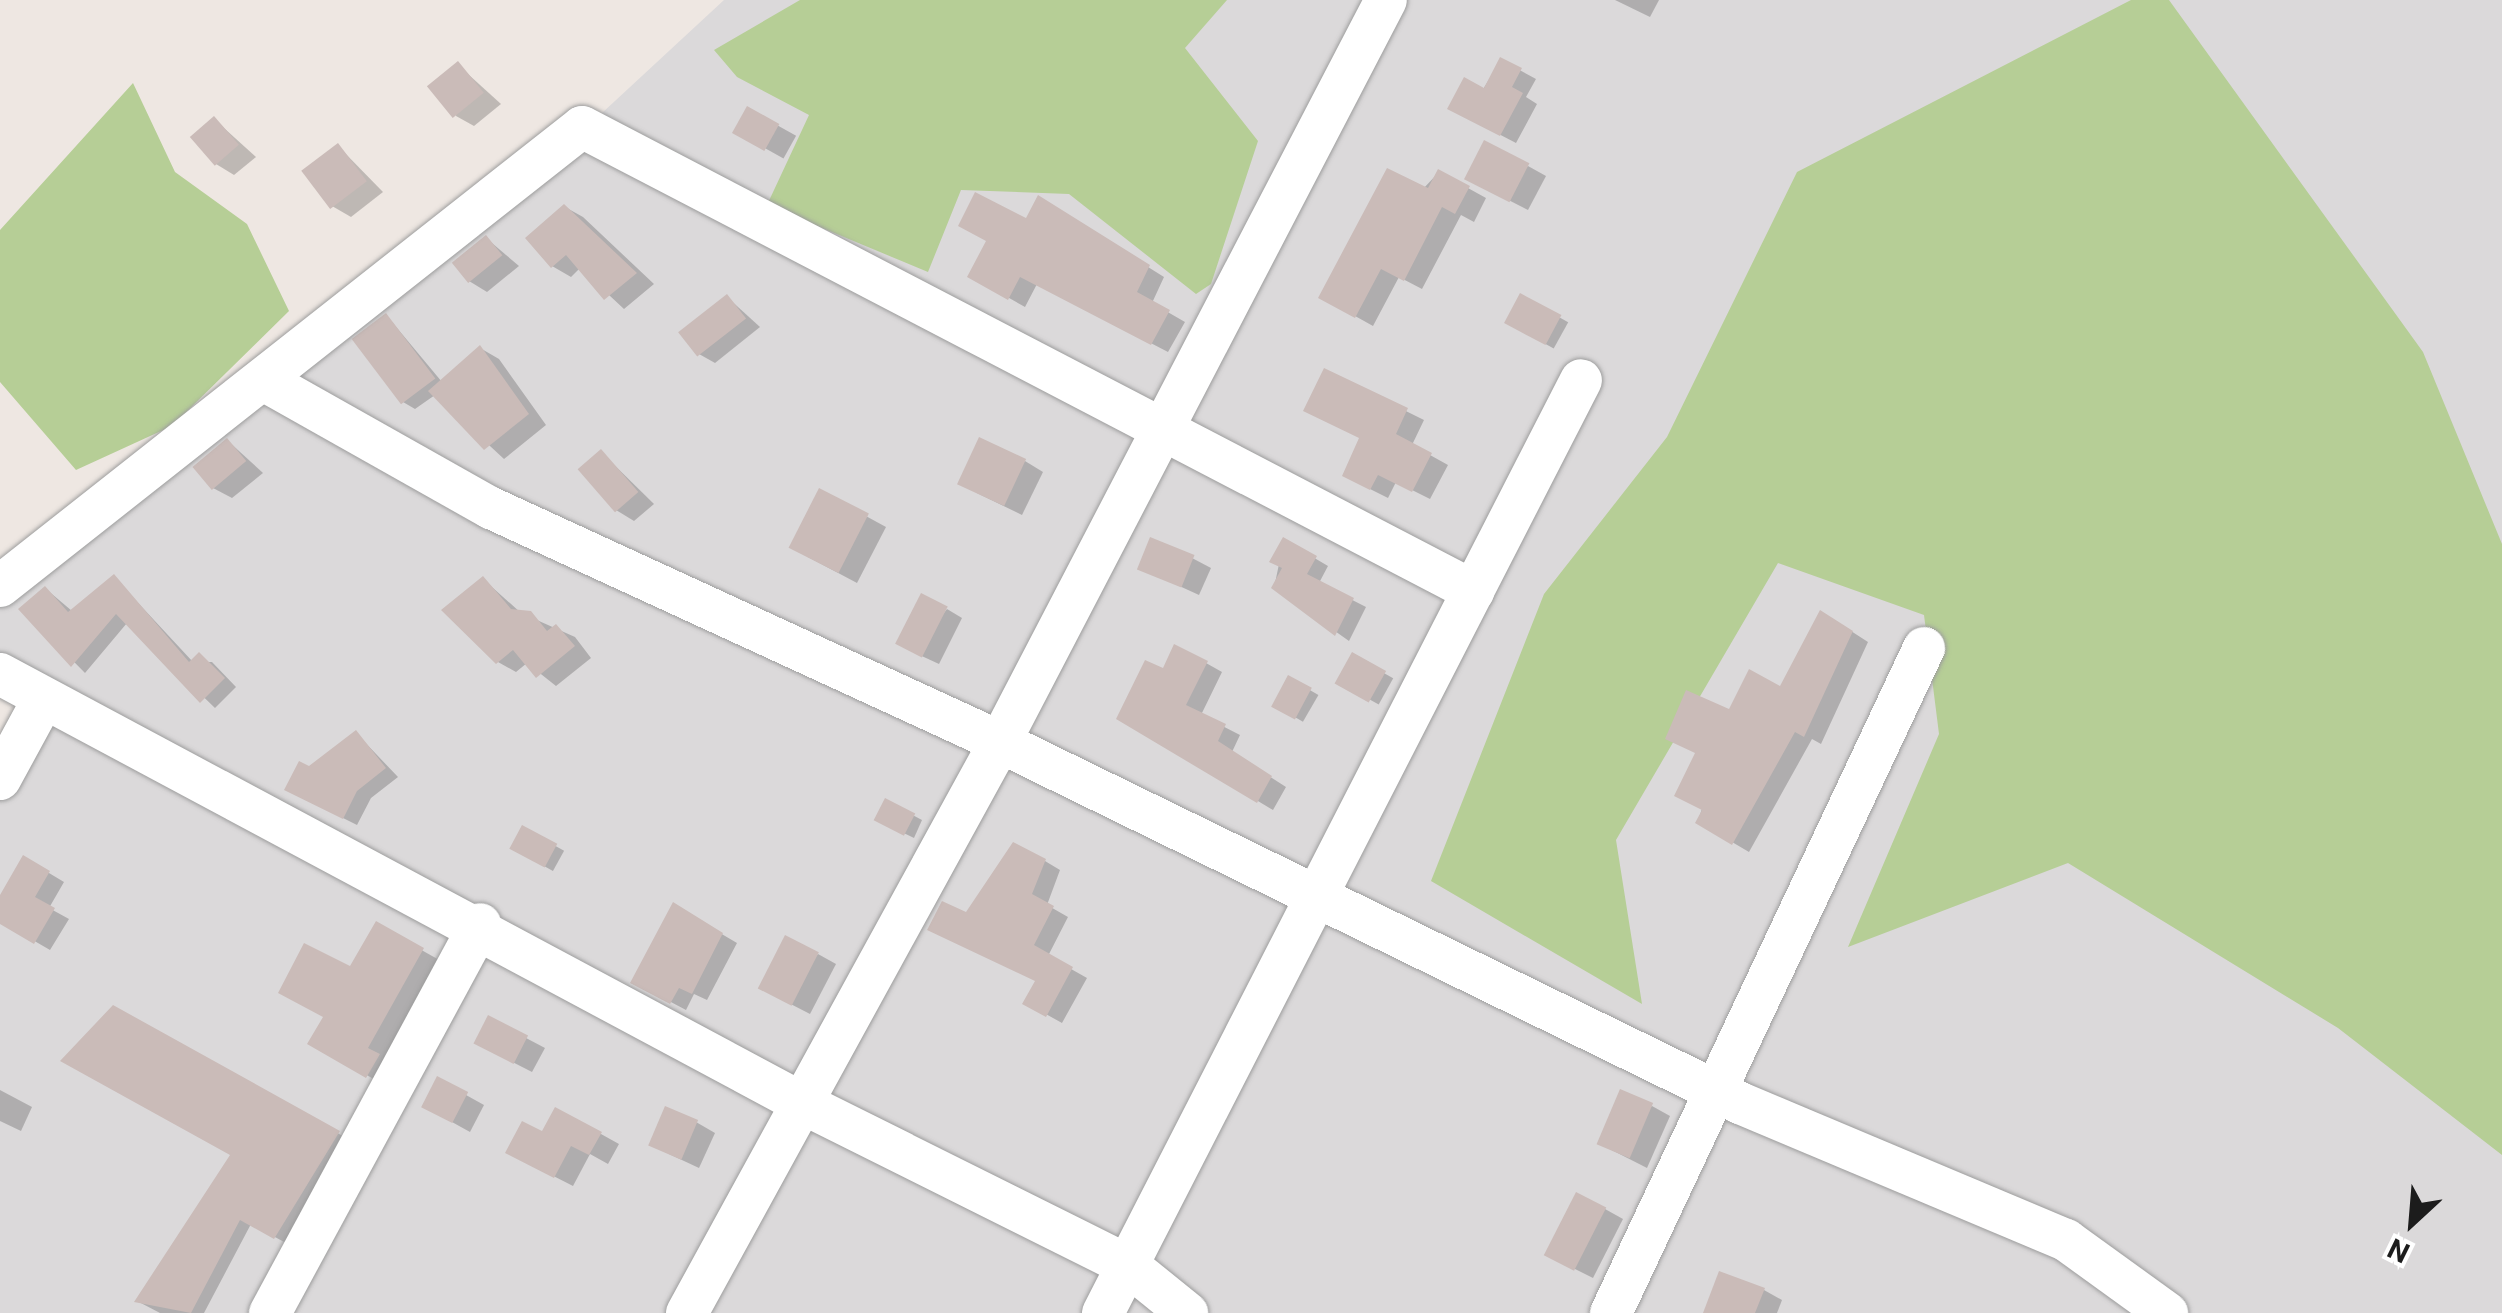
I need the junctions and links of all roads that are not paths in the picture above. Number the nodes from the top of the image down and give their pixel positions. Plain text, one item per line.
1 (1386, 0) edge
2 (1581, 380) dead end
3 (267, 382) junction
4 (1164, 422) junction
5 (0, 586) edge
6 (1472, 591) junction
7 (1924, 648) dead end
8 (0, 674) edge
9 (44, 698) junction
10 (1000, 742) junction
11 (0, 780) edge
12 (1316, 896) junction
13 (480, 924) junction
14 (1716, 1091) junction
15 (800, 1102) junction
16 (1129, 1266) junction
17 (270, 1313) edge
18 (687, 1313) edge
19 (1103, 1313) edge
20 (1187, 1313) edge
21 (1611, 1313) edge
22 (2167, 1313) edge

1 - 4 street
2 - 6 street
3 - 4 street
3 - 5 street
3 - 10 street
4 - 6 street
4 - 10 street
6 - 12 street
7 - 14 street
8 - 9 street
9 - 11 street
9 - 13 street
10 - 12 street
10 - 15 street
12 - 14 street
12 - 16 street
13 - 15 street
13 - 17 street
14 - 21 street
14 - 22 street
15 - 16 street
15 - 18 street
16 - 19 street
16 - 20 street

